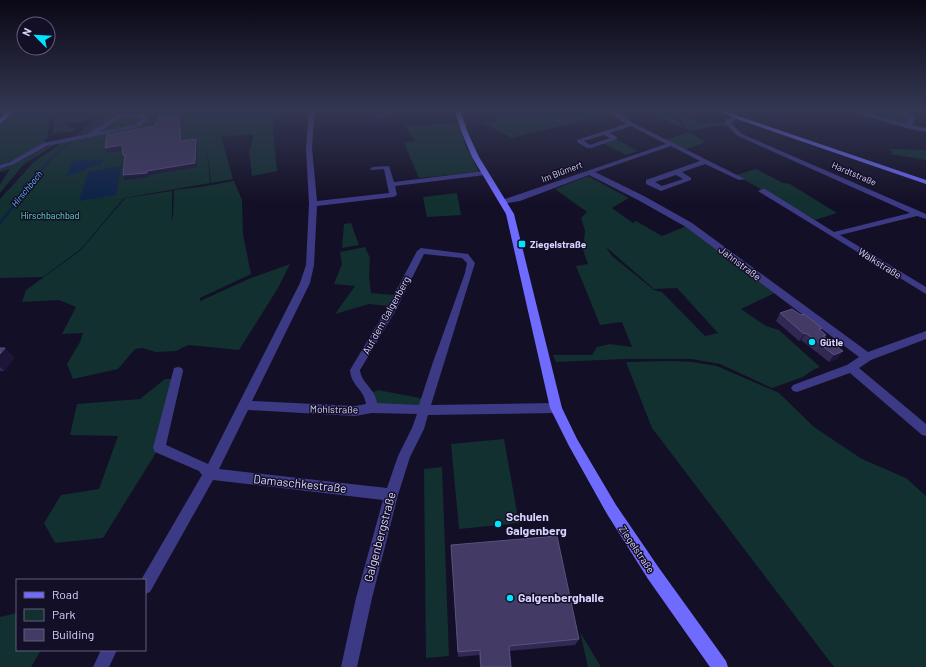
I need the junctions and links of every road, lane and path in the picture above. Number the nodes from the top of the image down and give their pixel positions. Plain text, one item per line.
1 (64, 140) edge
2 (310, 140) edge
3 (468, 140) edge
4 (664, 140) edge
5 (752, 140) edge
6 (804, 140) edge
7 (672, 144) junction
8 (706, 161) junction
9 (0, 167) edge
10 (374, 169) dead end
11 (589, 172) junction
12 (676, 172) dead end
13 (485, 173) junction
14 (741, 179) dead end
15 (390, 182) junction
16 (926, 182) edge
17 (762, 191) dead end
18 (505, 202) junction
19 (313, 204) junction
20 (923, 215) edge
21 (834, 234) junction
22 (455, 254) joint
23 (926, 291) edge
24 (926, 335) edge
25 (866, 357) junction
26 (851, 368) junction
27 (178, 371) dead end
28 (797, 388) dead end
29 (244, 405) junction
30 (372, 408) junction
31 (556, 408) junction
32 (424, 410) junction
33 (926, 431) edge
34 (210, 474) junction
35 (391, 494) junction
36 (146, 585) edge
37 (109, 651) edge
38 (101, 667) edge
39 (349, 667) edge
40 (720, 667) edge

1 - 9 street
2 - 19 street
3 - 13 main road, Ziegelstraße
4 - 7 street
5 - 20 street, Hardtstraße
6 - 16 main road
7 - 8 street
7 - 11 street, Im Blümert
8 - 12 street
8 - 14 street
10 - 15 street
11 - 18 street, Im Blümert
11 - 25 street, Jahnstraße
13 - 15 street
13 - 18 main road, Ziegelstraße
15 - 19 street
17 - 21 street, Walkstraße
18 - 31 main road, Ziegelstraße
19 - 29 street
20 - 21 street, Hardtstraße
21 - 23 street, Walkstraße
22 - 30 street, Auf dem Galgenberg
22 - 32 street, Galgenbergstraße
24 - 25 street
25 - 26 street
26 - 28 street
26 - 33 street
27 - 34 street
29 - 30 street, Mohlstraße
29 - 34 street
30 - 32 street, Mohlstraße
31 - 32 street
31 - 40 main road, Ziegelstraße
32 - 35 street, Galgenbergstraße
34 - 35 street, Damaschkestraße
34 - 36 street
35 - 39 street, Galgenbergstraße
37 - 38 street

